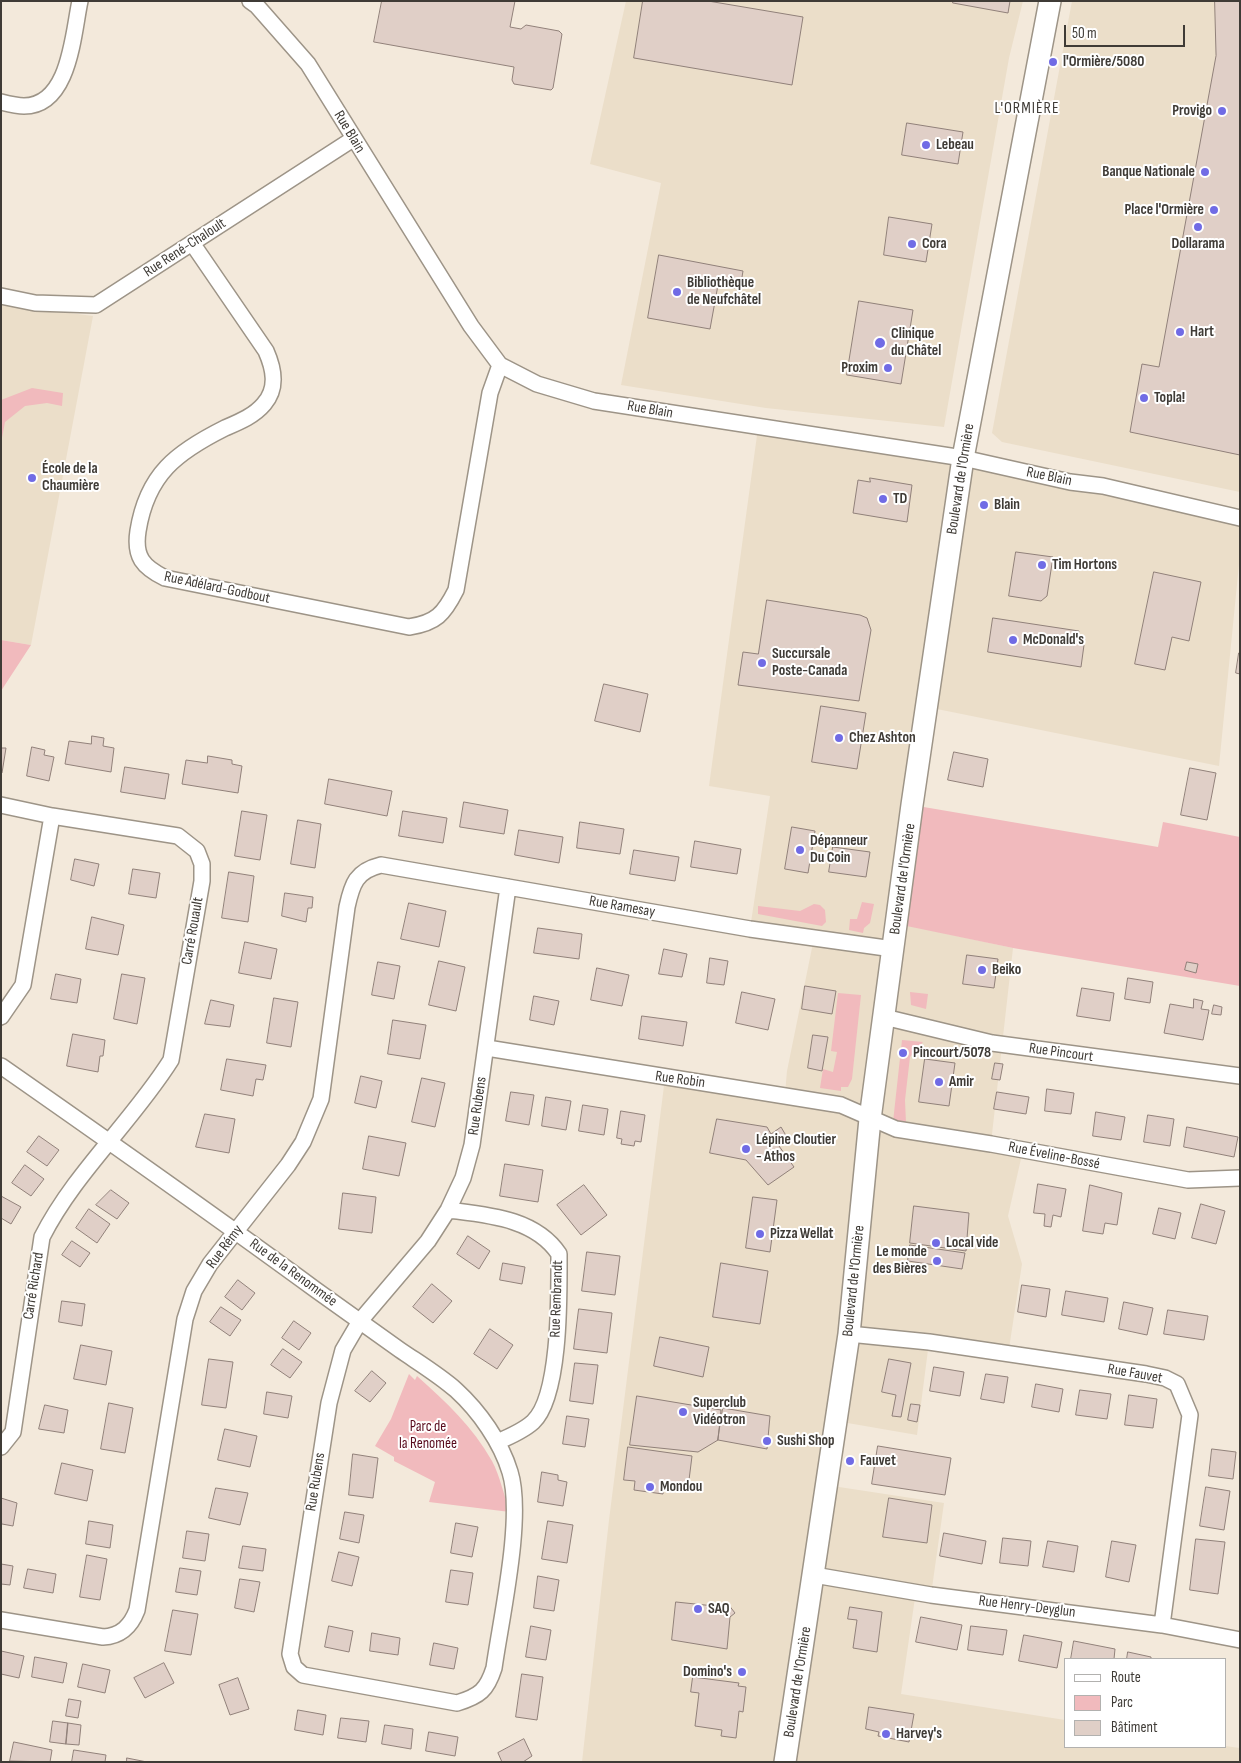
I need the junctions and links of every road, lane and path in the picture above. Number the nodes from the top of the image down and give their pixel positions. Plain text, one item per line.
1 (80, 1) edge
2 (250, 1) edge
3 (1050, 1) edge
4 (1, 102) edge
5 (353, 139) junction
6 (192, 243) junction
7 (1, 296) edge
8 (500, 365) junction
9 (964, 458) junction
10 (1240, 518) edge
11 (1, 805) edge
12 (52, 816) junction
13 (356, 878) joint
14 (508, 887) junction
15 (893, 949) junction
16 (1, 1017) edge
17 (884, 1017) junction
18 (486, 1048) junction
19 (1, 1066) edge
20 (1240, 1076) edge
21 (870, 1119) junction
22 (109, 1141) junction
23 (1240, 1178) edge
24 (448, 1210) junction
25 (236, 1232) junction
26 (360, 1321) junction
27 (849, 1334) junction
28 (497, 1442) junction
29 (1, 1447) edge
30 (814, 1575) junction
31 (1, 1620) edge
32 (1162, 1625) junction
33 (1240, 1640) edge
34 (785, 1762) edge

1 - 4 street
2 - 5 street, Rue Blain
3 - 9 main road, Boulevard de l'Ormière
5 - 6 street, Rue René-Chaloult
5 - 8 street, Rue Blain
6 - 7 street, Rue René-Chaloult
6 - 8 street, Rue Adélard-Godbout
8 - 9 street, Rue Blain
9 - 10 street, Rue Blain
9 - 15 main road, Boulevard de l'Ormière
11 - 12 street, Carré Rouault
12 - 16 street
12 - 22 street, Carré Rouault
13 - 14 street, Rue Ramesay
13 - 25 street, Rue Rémy
14 - 15 street, Rue Ramesay
14 - 18 street, Rue Rubens
15 - 17 main road, Boulevard de l'Ormière
17 - 20 street, Rue Pincourt
17 - 21 main road, Boulevard de l'Ormière
18 - 21 street, Rue Robin
18 - 24 street, Rue Rubens
19 - 22 street, Rue de la Renommée
21 - 23 street, Rue Éveline-Bossé
21 - 27 main road, Boulevard de l'Ormière
22 - 25 street, Rue de la Renommée
22 - 29 street, Carré Richard
24 - 26 street, Rue Rubens
24 - 28 street, Rue Rembrandt
25 - 26 street, Rue de la Renommée
25 - 31 street, Rue Rémy
26 - 28 street, Rue de la Renommée
26 - 28 street, Rue Rubens
27 - 30 main road, Boulevard de l'Ormière
27 - 32 street, Rue Fauvet
30 - 32 street, Rue Henry-Deyglun
30 - 34 main road, Boulevard de l'Ormière
32 - 33 street, Rue Henry-Deyglun

